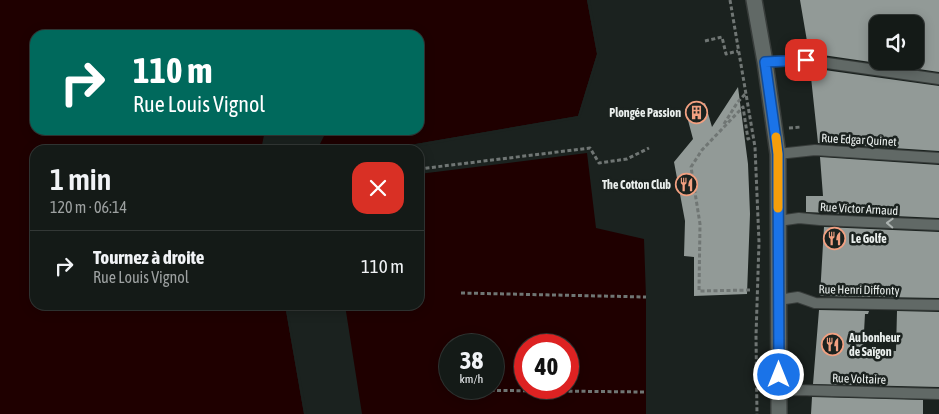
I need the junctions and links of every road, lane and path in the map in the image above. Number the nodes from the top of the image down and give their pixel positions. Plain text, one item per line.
1 (730, 0) edge
2 (754, 0) edge
3 (705, 41) dead end
4 (738, 51) junction
5 (765, 62) junction
6 (939, 79) edge
7 (746, 93) junction
8 (721, 129) junction
9 (750, 138) dead end
10 (648, 148) dead end
11 (778, 154) junction
12 (939, 158) edge
13 (424, 167) edge
14 (778, 222) junction
15 (939, 225) edge
16 (752, 290) dead end
17 (461, 294) dead end
18 (646, 297) dead end
19 (778, 300) junction
20 (939, 304) edge
21 (504, 390) edge
22 (779, 391) junction
23 (645, 392) dead end
24 (939, 394) edge
25 (757, 414) edge
26 (779, 414) edge

1 - 4 path
2 - 5 street
3 - 4 path
4 - 7 path
5 - 6 lane
5 - 11 street
7 - 8 path
7 - 25 path
8 - 9 path
8 - 16 path
10 - 13 path
11 - 12 lane, Rue Edgar Quinet
11 - 14 street
15 -> 14 lane, Rue Victor Arnaud
14 - 19 street
17 - 18 path
19 - 20 lane, Rue Henri Diffonty
19 - 22 street
21 - 23 path
22 - 24 lane, Rue Voltaire
22 - 26 street

